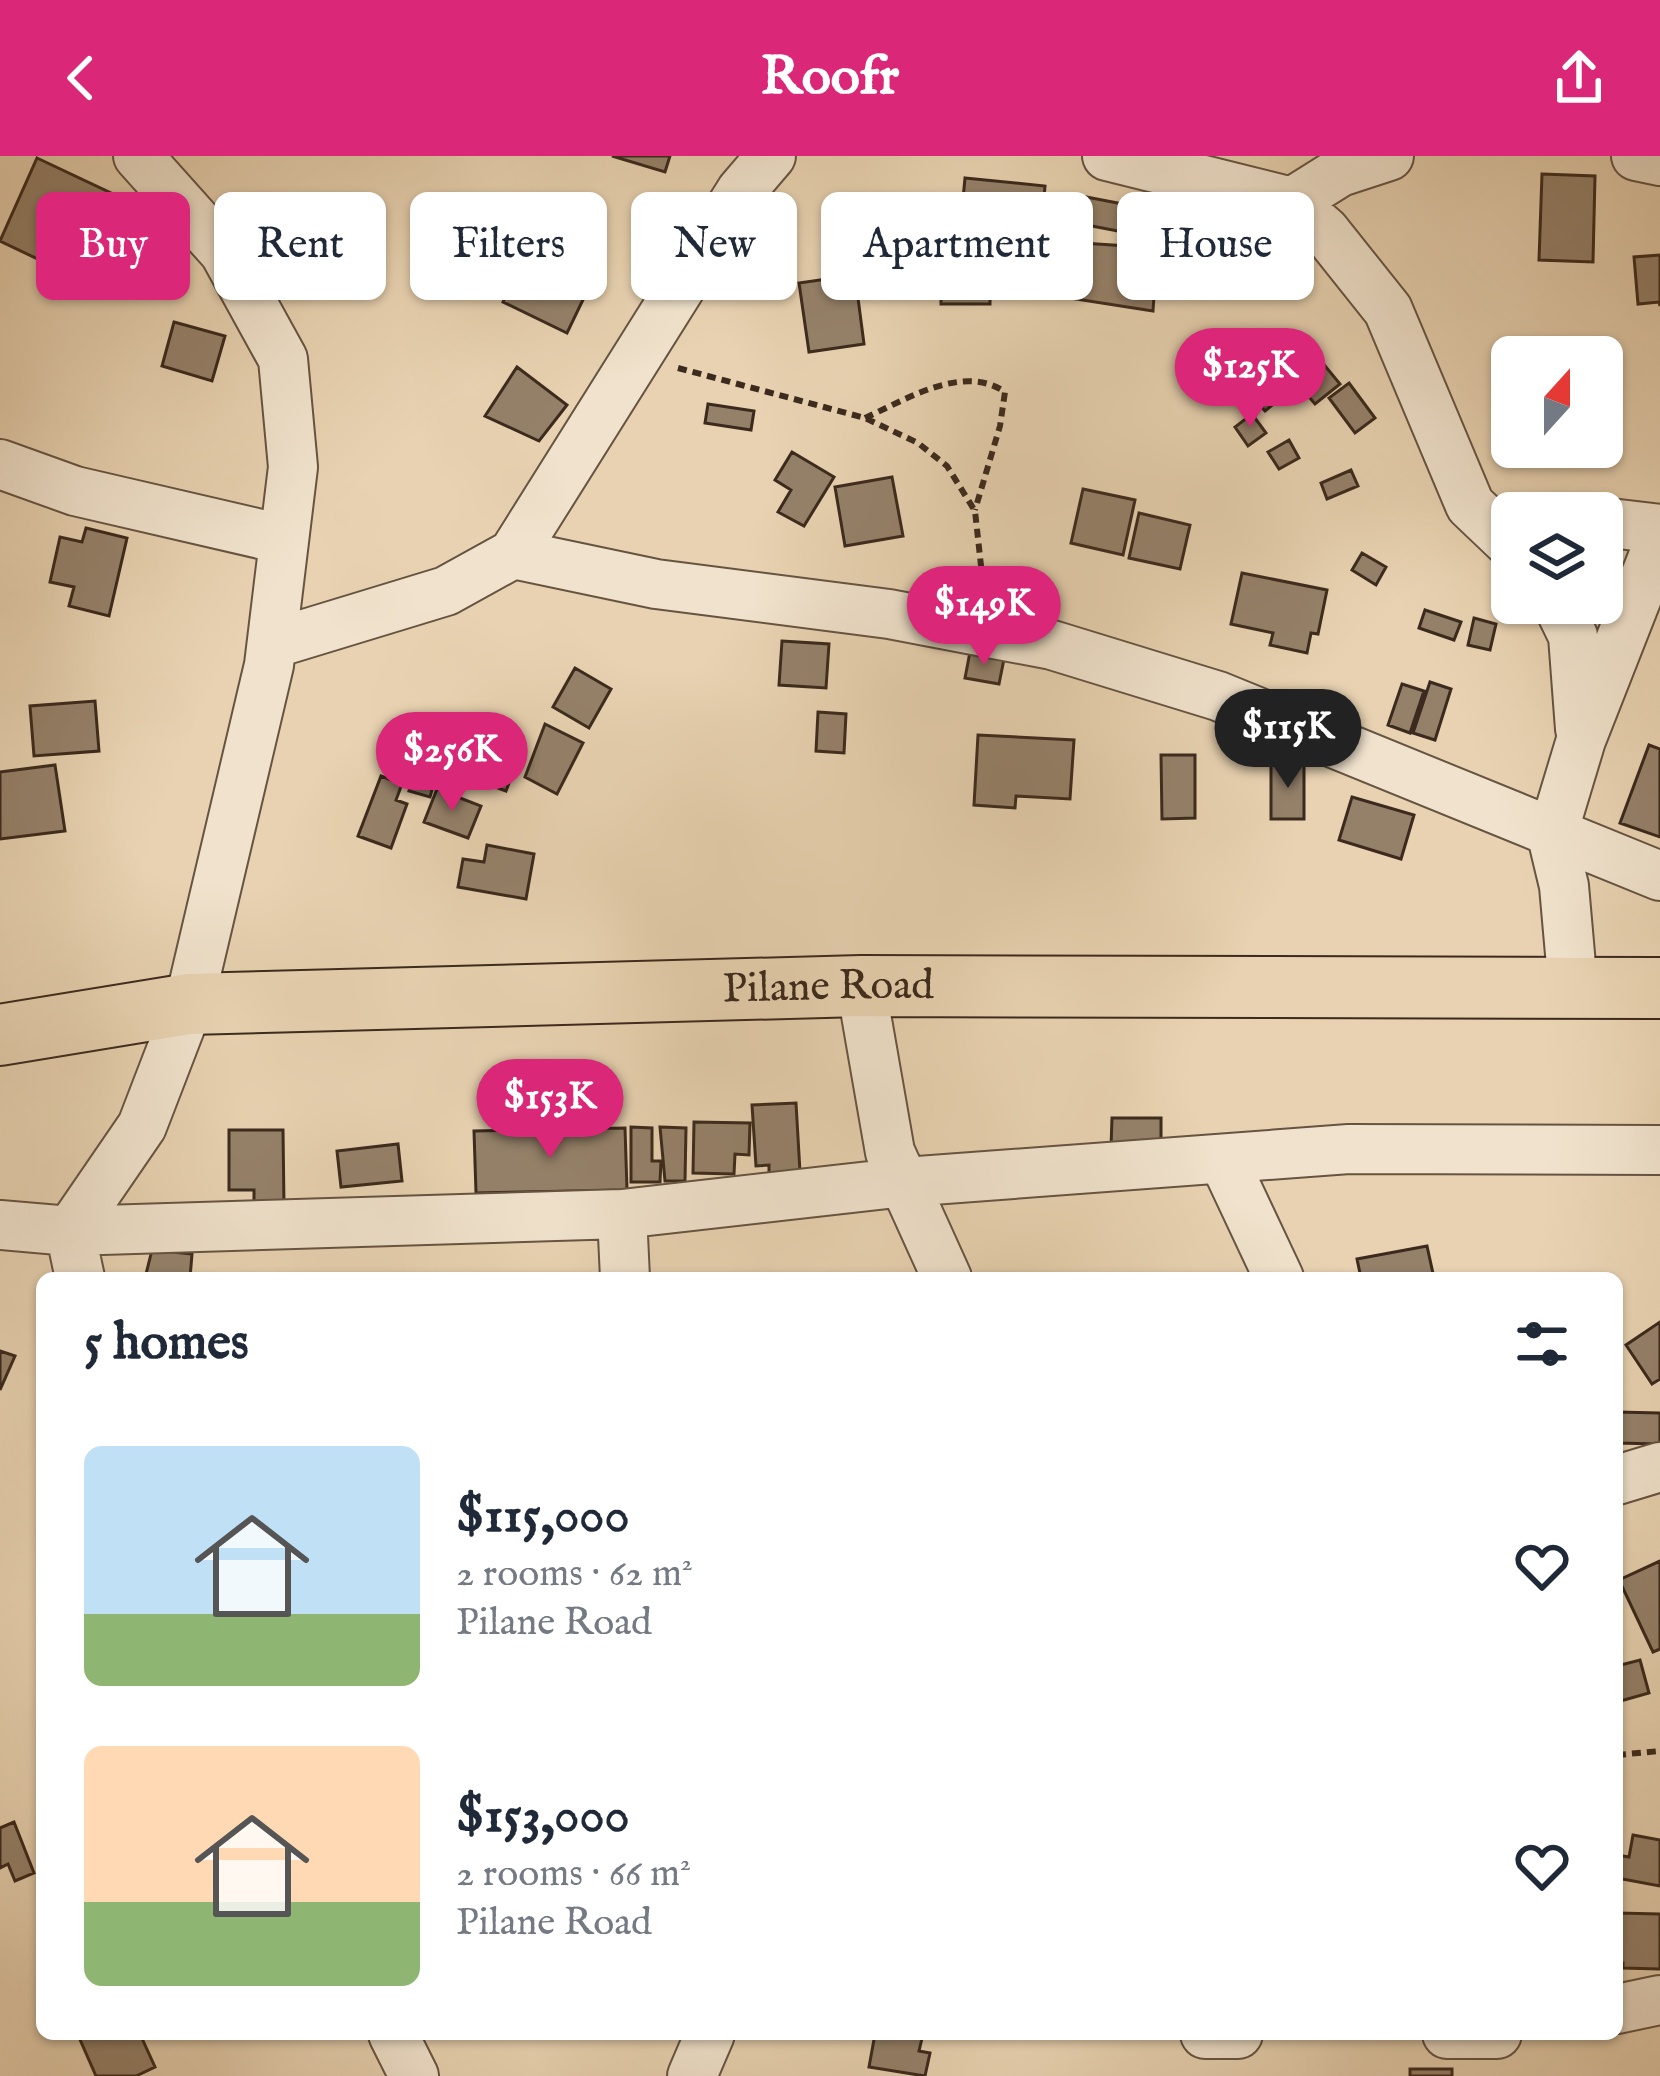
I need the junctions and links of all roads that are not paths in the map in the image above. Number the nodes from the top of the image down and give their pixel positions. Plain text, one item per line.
1 (138, 156) edge
2 (771, 156) edge
3 (1108, 156) edge
4 (1389, 156) edge
5 (1636, 156) edge
6 (1660, 161) edge
7 (1252, 192) edge
8 (1308, 192) edge
9 (1314, 221) edge
10 (0, 464) edge
11 (1470, 505) junction
12 (1491, 508) edge
13 (1491, 525) edge
14 (1623, 525) edge
15 (1660, 529) edge
16 (282, 539) junction
17 (1660, 539) edge
18 (513, 554) junction
19 (1567, 624) edge
20 (272, 644) junction
21 (1581, 740) junction
22 (1552, 836) junction
23 (1660, 876) edge
24 (861, 986) junction
25 (1573, 988) junction
26 (1660, 988) edge
27 (189, 1004) junction
28 (0, 1035) edge
29 (1660, 1150) edge
30 (1224, 1161) junction
31 (904, 1182) junction
32 (622, 1214) junction
33 (0, 1225) edge
34 (70, 1231) junction
35 (79, 1272) edge
36 (625, 1272) edge
37 (944, 1272) edge
38 (1276, 1272) edge
39 (1660, 1467) edge
40 (1623, 1478) edge
41 (1660, 2000) edge
42 (1623, 2008) edge
43 (396, 2040) edge
44 (707, 2040) edge
45 (414, 2076) edge
46 (692, 2076) edge

1 - 16 street
2 - 18 street
3 - 7 street
4 - 8 street
5 - 6 street
9 - 11 street
10 - 16 street
11 - 12 street
11 - 13 street
14 - 15 street
16 - 20 street
17 - 21 street
18 - 20 street
18 - 22 street
19 - 21 street
20 - 27 street
21 - 22 street
22 - 23 street
22 - 25 street
24 - 25 main road, Pilane Road
24 - 27 main road, Pilane Road
24 - 31 street
25 - 26 main road, Pilane Road
27 - 28 main road, Pilane Road
27 - 34 street
29 - 30 street
30 - 31 street
30 - 38 street
31 - 32 street
31 - 37 street
32 - 34 street
32 - 36 street
33 - 34 street
34 - 35 street
39 - 40 street
41 - 42 street
43 - 45 street
44 - 46 street

